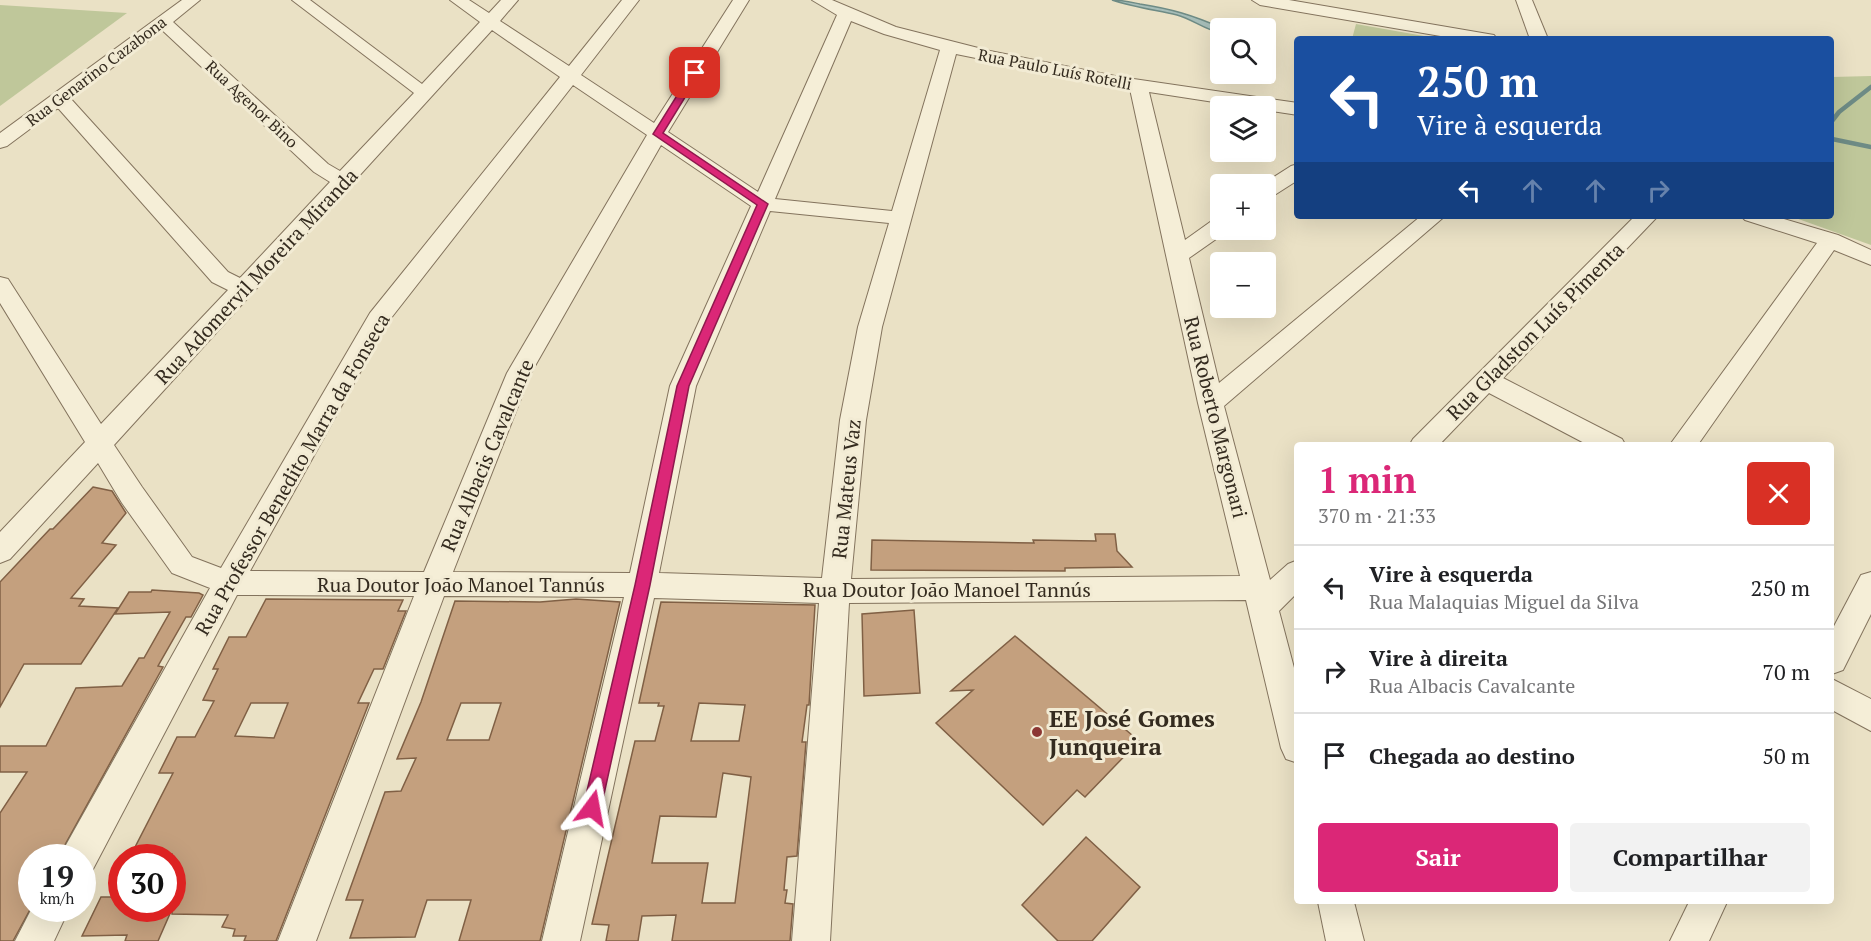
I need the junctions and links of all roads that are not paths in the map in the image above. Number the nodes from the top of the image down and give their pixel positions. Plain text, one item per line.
1 (192, 0) edge
2 (300, 0) edge
3 (458, 0) edge
4 (510, 0) edge
5 (631, 0) edge
6 (741, 0) edge
7 (820, 0) edge
8 (1260, 0) edge
9 (1524, 0) edge
10 (1318, 6) edge
11 (845, 15) junction
12 (163, 22) junction
13 (491, 22) junction
14 (1473, 36) edge
15 (1538, 36) edge
16 (948, 48) junction
17 (570, 75) junction
18 (1138, 85) junction
19 (428, 91) junction
20 (60, 98) junction
21 (1294, 108) edge
22 (657, 134) junction
23 (0, 142) edge
24 (1294, 173) edge
25 (344, 182) junction
26 (1276, 185) edge
27 (762, 204) junction
28 (901, 218) junction
29 (1430, 219) edge
30 (1644, 219) edge
31 (1762, 219) edge
32 (1210, 233) edge
33 (1830, 240) junction
34 (1177, 256) junction
35 (1871, 258) edge
36 (0, 284) edge
37 (244, 289) junction
38 (1486, 380) junction
39 (1211, 403) junction
40 (1426, 442) edge
41 (1605, 442) edge
42 (1685, 442) edge
43 (100, 445) junction
44 (0, 551) edge
45 (1294, 575) edge
46 (228, 583) junction
47 (1871, 584) edge
48 (433, 585) junction
49 (642, 585) junction
50 (835, 591) junction
51 (1260, 598) junction
52 (1834, 656) edge
53 (1834, 694) edge
54 (1871, 716) edge
55 (1294, 732) edge
56 (87, 844) edge
57 (1708, 904) edge
58 (44, 922) edge
59 (34, 941) edge
60 (297, 941) edge
61 (561, 941) edge
62 (811, 941) edge
63 (1689, 941) edge

1 - 12 street, Rua Genarino Cazabona
2 - 19 street
3 - 13 street
4 - 13 street, Rua Adomervil Moreira Miranda
5 - 17 street, Rua Professor Benedito Marra da Fonseca
6 - 22 street, Rua Albacis Cavalcante
7 - 11 street, Rua Paulo Luís Rotelli
8 - 10 street
9 - 15 street
10 - 14 street
11 - 16 street, Rua Paulo Luís Rotelli
11 - 27 street
12 - 20 street, Rua Genarino Cazabona
12 - 25 street, Rua Agenor Bino
13 - 17 street
13 - 19 street, Rua Adomervil Moreira Miranda
16 - 18 street, Rua Paulo Luís Rotelli
16 - 28 street, Rua Mateus Vaz
17 - 22 street
17 - 46 street, Rua Professor Benedito Marra da Fonseca
18 - 21 street, Rua Paulo Luís Rotelli
18 - 34 street, Rua Roberto Margonari
19 - 25 street, Rua Adomervil Moreira Miranda
20 - 23 street, Rua Genarino Cazabona
20 - 37 street
22 - 27 street
22 - 48 street, Rua Albacis Cavalcante
24 - 26 street
25 - 37 street, Rua Adomervil Moreira Miranda
27 - 28 street
27 - 49 street
28 - 50 street, Rua Mateus Vaz
29 - 39 street
30 - 38 street, Rua Gladston Luís Pimenta
31 - 33 street
32 - 34 street
33 - 35 street
33 - 42 street
34 - 39 street, Rua Roberto Margonari
36 - 43 street, Rua Doutor João Manoel Tannús
37 - 43 street, Rua Adomervil Moreira Miranda
38 - 40 street, Rua Gladston Luís Pimenta
38 - 41 street
39 - 51 street, Rua Roberto Margonari
43 - 44 street, Rua Adomervil Moreira Miranda
43 - 46 street, Rua Doutor João Manoel Tannús
45 - 51 street
46 - 48 street, Rua Doutor João Manoel Tannús
46 - 56 street, Rua Professor Benedito Marra da Fonseca
47 - 52 street
48 - 49 street, Rua Doutor João Manoel Tannús
48 - 60 street, Rua Albacis Cavalcante
49 - 50 street, Rua Doutor João Manoel Tannús
49 - 61 street
50 - 51 street, Rua Doutor João Manoel Tannús
50 - 62 street, Rua Mateus Vaz
51 - 55 street, Rua Roberto Margonari
53 - 54 street
57 - 63 street
58 - 59 street

